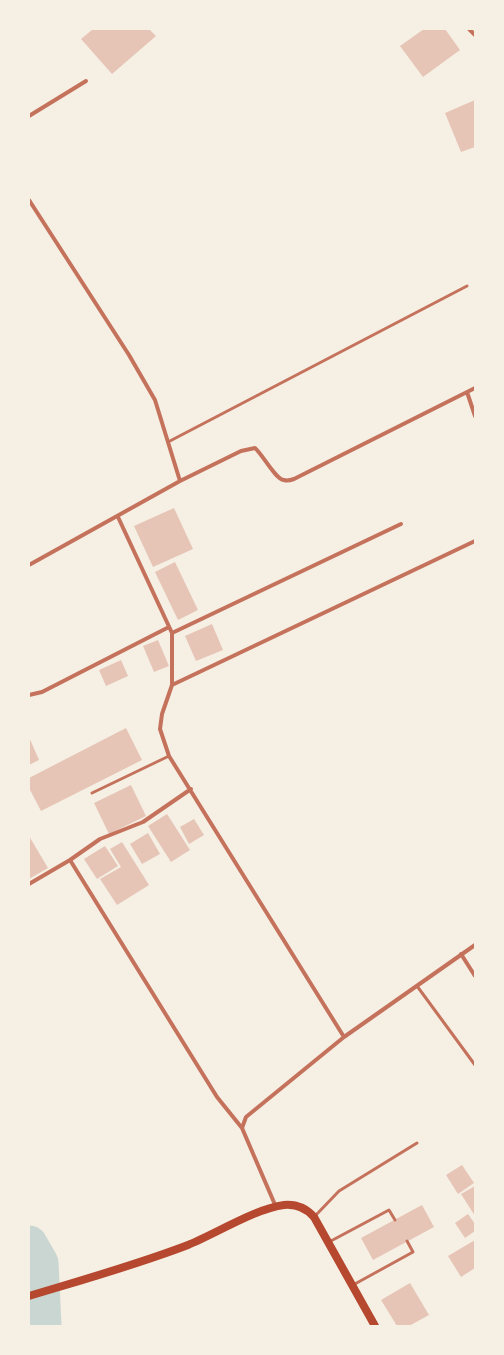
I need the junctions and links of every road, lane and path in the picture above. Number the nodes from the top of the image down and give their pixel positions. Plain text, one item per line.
1 (469, 29) edge
2 (475, 35) edge
3 (86, 81) dead end
4 (29, 116) edge
5 (29, 200) edge
6 (467, 286) dead end
7 (475, 388) edge
8 (467, 392) junction
9 (475, 416) edge
10 (168, 442) junction
11 (180, 481) junction
12 (118, 517) junction
13 (401, 524) dead end
14 (475, 541) edge
15 (29, 565) edge
16 (170, 627) junction
17 (172, 633) junction
18 (172, 685) junction
19 (29, 695) edge
20 (169, 756) junction
21 (191, 790) junction
22 (92, 793) dead end
23 (70, 860) junction
24 (29, 884) edge
25 (475, 945) edge
26 (462, 954) junction
27 (475, 976) edge
28 (417, 986) junction
29 (344, 1037) junction
30 (475, 1065) edge
31 (242, 1128) junction
32 (417, 1143) dead end
33 (276, 1207) junction
34 (314, 1217) junction
35 (395, 1220) dead end
36 (407, 1241) dead end
37 (329, 1242) junction
38 (353, 1286) junction
39 (29, 1296) edge
40 (375, 1326) edge

1 - 2 street
3 - 4 street
5 - 10 street
6 - 10 lane
7 - 8 street
8 - 9 street
8 - 11 street
10 - 11 street
11 - 12 street
12 - 15 street
12 - 16 street
13 - 17 street
14 - 18 street
16 - 17 street
16 - 19 street
17 - 18 street
18 - 20 street
20 - 21 street
20 - 22 lane
21 - 23 street
21 - 29 street
23 - 24 street
23 - 31 street
25 - 26 street
26 - 27 street
26 - 28 street
28 - 29 street
28 - 30 lane
29 - 31 street
31 - 33 street
32 - 34 lane
33 - 34 main road
33 - 39 main road
34 - 37 main road
35 - 37 lane
36 - 38 lane
37 - 38 main road
38 - 40 main road

